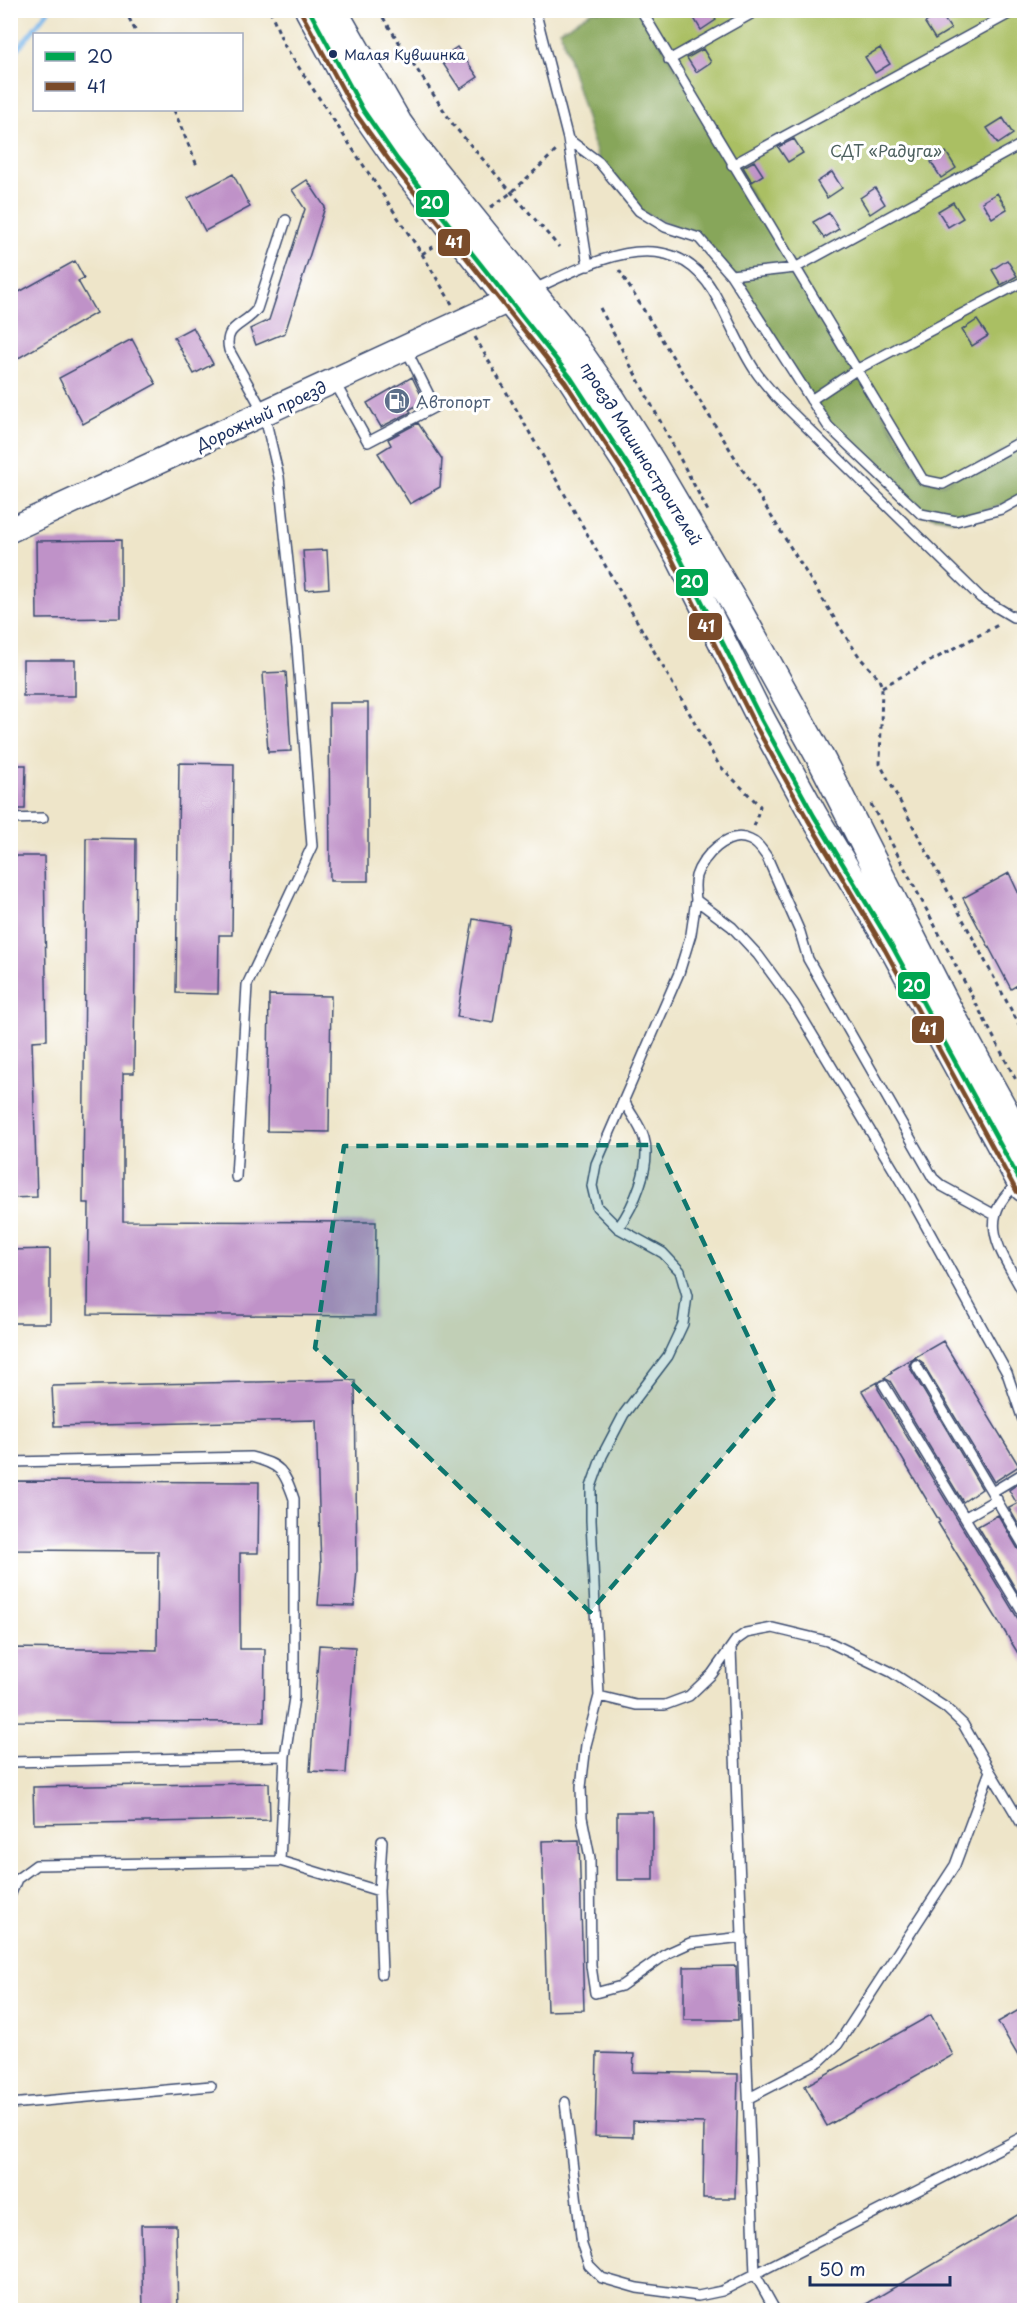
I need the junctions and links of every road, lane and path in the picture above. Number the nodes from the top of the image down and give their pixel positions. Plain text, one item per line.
1 (126, 10) edge
2 (270, 10) edge
3 (309, 10) edge
4 (333, 10) edge
5 (378, 10) edge
6 (641, 10) edge
7 (758, 10) edge
8 (1016, 10) edge
9 (539, 13) edge
10 (137, 33) edge
11 (669, 60) junction
12 (174, 111) edge
13 (568, 140) junction
14 (1024, 143) edge
15 (732, 165) junction
16 (198, 168) dead end
17 (511, 193) junction
18 (488, 210) dead end
19 (286, 220) dead end
20 (438, 244) dead end
21 (559, 247) dead end
22 (422, 254) junction
23 (612, 257) junction
24 (588, 266) junction
25 (795, 268) junction
26 (731, 275) junction
27 (1024, 281) edge
28 (521, 295) junction
29 (449, 300) dead end
30 (473, 333) dead end
31 (405, 347) junction
32 (856, 370) junction
33 (334, 381) junction
34 (811, 400) junction
35 (264, 413) junction
36 (1024, 440) edge
37 (1024, 496) edge
38 (10, 530) edge
39 (1013, 617) junction
40 (1024, 618) edge
41 (882, 687) junction
42 (43, 818) dead end
43 (10, 819) edge
44 (751, 840) junction
45 (696, 900) junction
46 (1024, 1034) edge
47 (624, 1100) junction
48 (1024, 1146) edge
49 (237, 1177) dead end
50 (1023, 1184) edge
51 (995, 1215) junction
52 (618, 1228) junction
53 (1024, 1294) edge
54 (916, 1365) dead end
55 (884, 1385) dead end
56 (1024, 1423) edge
57 (10, 1462) edge
58 (1024, 1470) edge
59 (994, 1495) junction
60 (966, 1517) junction
61 (1024, 1545) edge
62 (1024, 1615) edge
63 (732, 1649) junction
64 (599, 1696) junction
65 (285, 1756) junction
66 (10, 1762) edge
67 (990, 1771) junction
68 (1024, 1828) edge
69 (382, 1841) dead end
70 (280, 1861) junction
71 (380, 1891) junction
72 (10, 1896) edge
73 (743, 1937) junction
74 (382, 1974) dead end
75 (211, 2086) dead end
76 (749, 2098) junction
77 (565, 2102) dead end
78 (10, 2104) edge
79 (1024, 2136) edge
80 (755, 2274) junction
81 (775, 2310) edge

1 - 10 path
2 - 22 path
3 - 28 main road, проезд Машиностроителей
4 - 28 main road, проезд Машиностроителей
5 - 17 path
6 - 11 lane
7 - 11 lane
8 - 15 lane
9 - 13 lane
11 - 15 lane
12 - 16 path
13 - 17 path
13 - 24 lane
13 - 26 lane
14 - 25 lane
15 - 25 lane
17 - 18 path
17 - 21 path
19 - 35 lane
20 - 22 path
22 - 29 path
23 - 24 lane
23 - 39 lane
23 - 41 path
24 - 28 lane
25 - 26 lane
25 - 32 lane
26 - 34 lane
27 - 32 lane
28 - 31 street, Дорожный проезд
28 - 48 main road, проезд Машиностроителей
28 - 50 main road, проезд Машиностроителей
30 - 44 path
31 - 33 street, Дорожный проезд
31 - 33 lane
32 - 34 lane
32 - 36 lane
33 - 35 street, Дорожный проезд
34 - 37 lane
35 - 38 street, Дорожный проезд
35 - 49 lane
39 - 40 lane
39 - 41 path
41 - 46 path
42 - 43 lane
44 - 45 lane
44 - 51 lane
45 - 47 lane
45 - 56 lane
47 - 52 lane
47 - 52 lane
50 - 51 lane
51 - 53 lane
52 - 64 lane
54 - 59 lane
55 - 60 lane
57 - 65 lane
58 - 59 lane
59 - 60 lane
59 - 61 lane
60 - 62 lane
63 - 64 lane
63 - 67 lane
63 - 73 lane
64 - 73 lane
65 - 66 lane
65 - 70 lane
67 - 68 lane
67 - 76 lane
69 - 71 lane
70 - 71 lane
70 - 72 lane
71 - 74 lane
73 - 76 lane
75 - 78 lane
76 - 80 lane
77 - 80 lane
79 - 80 lane
80 - 81 lane

